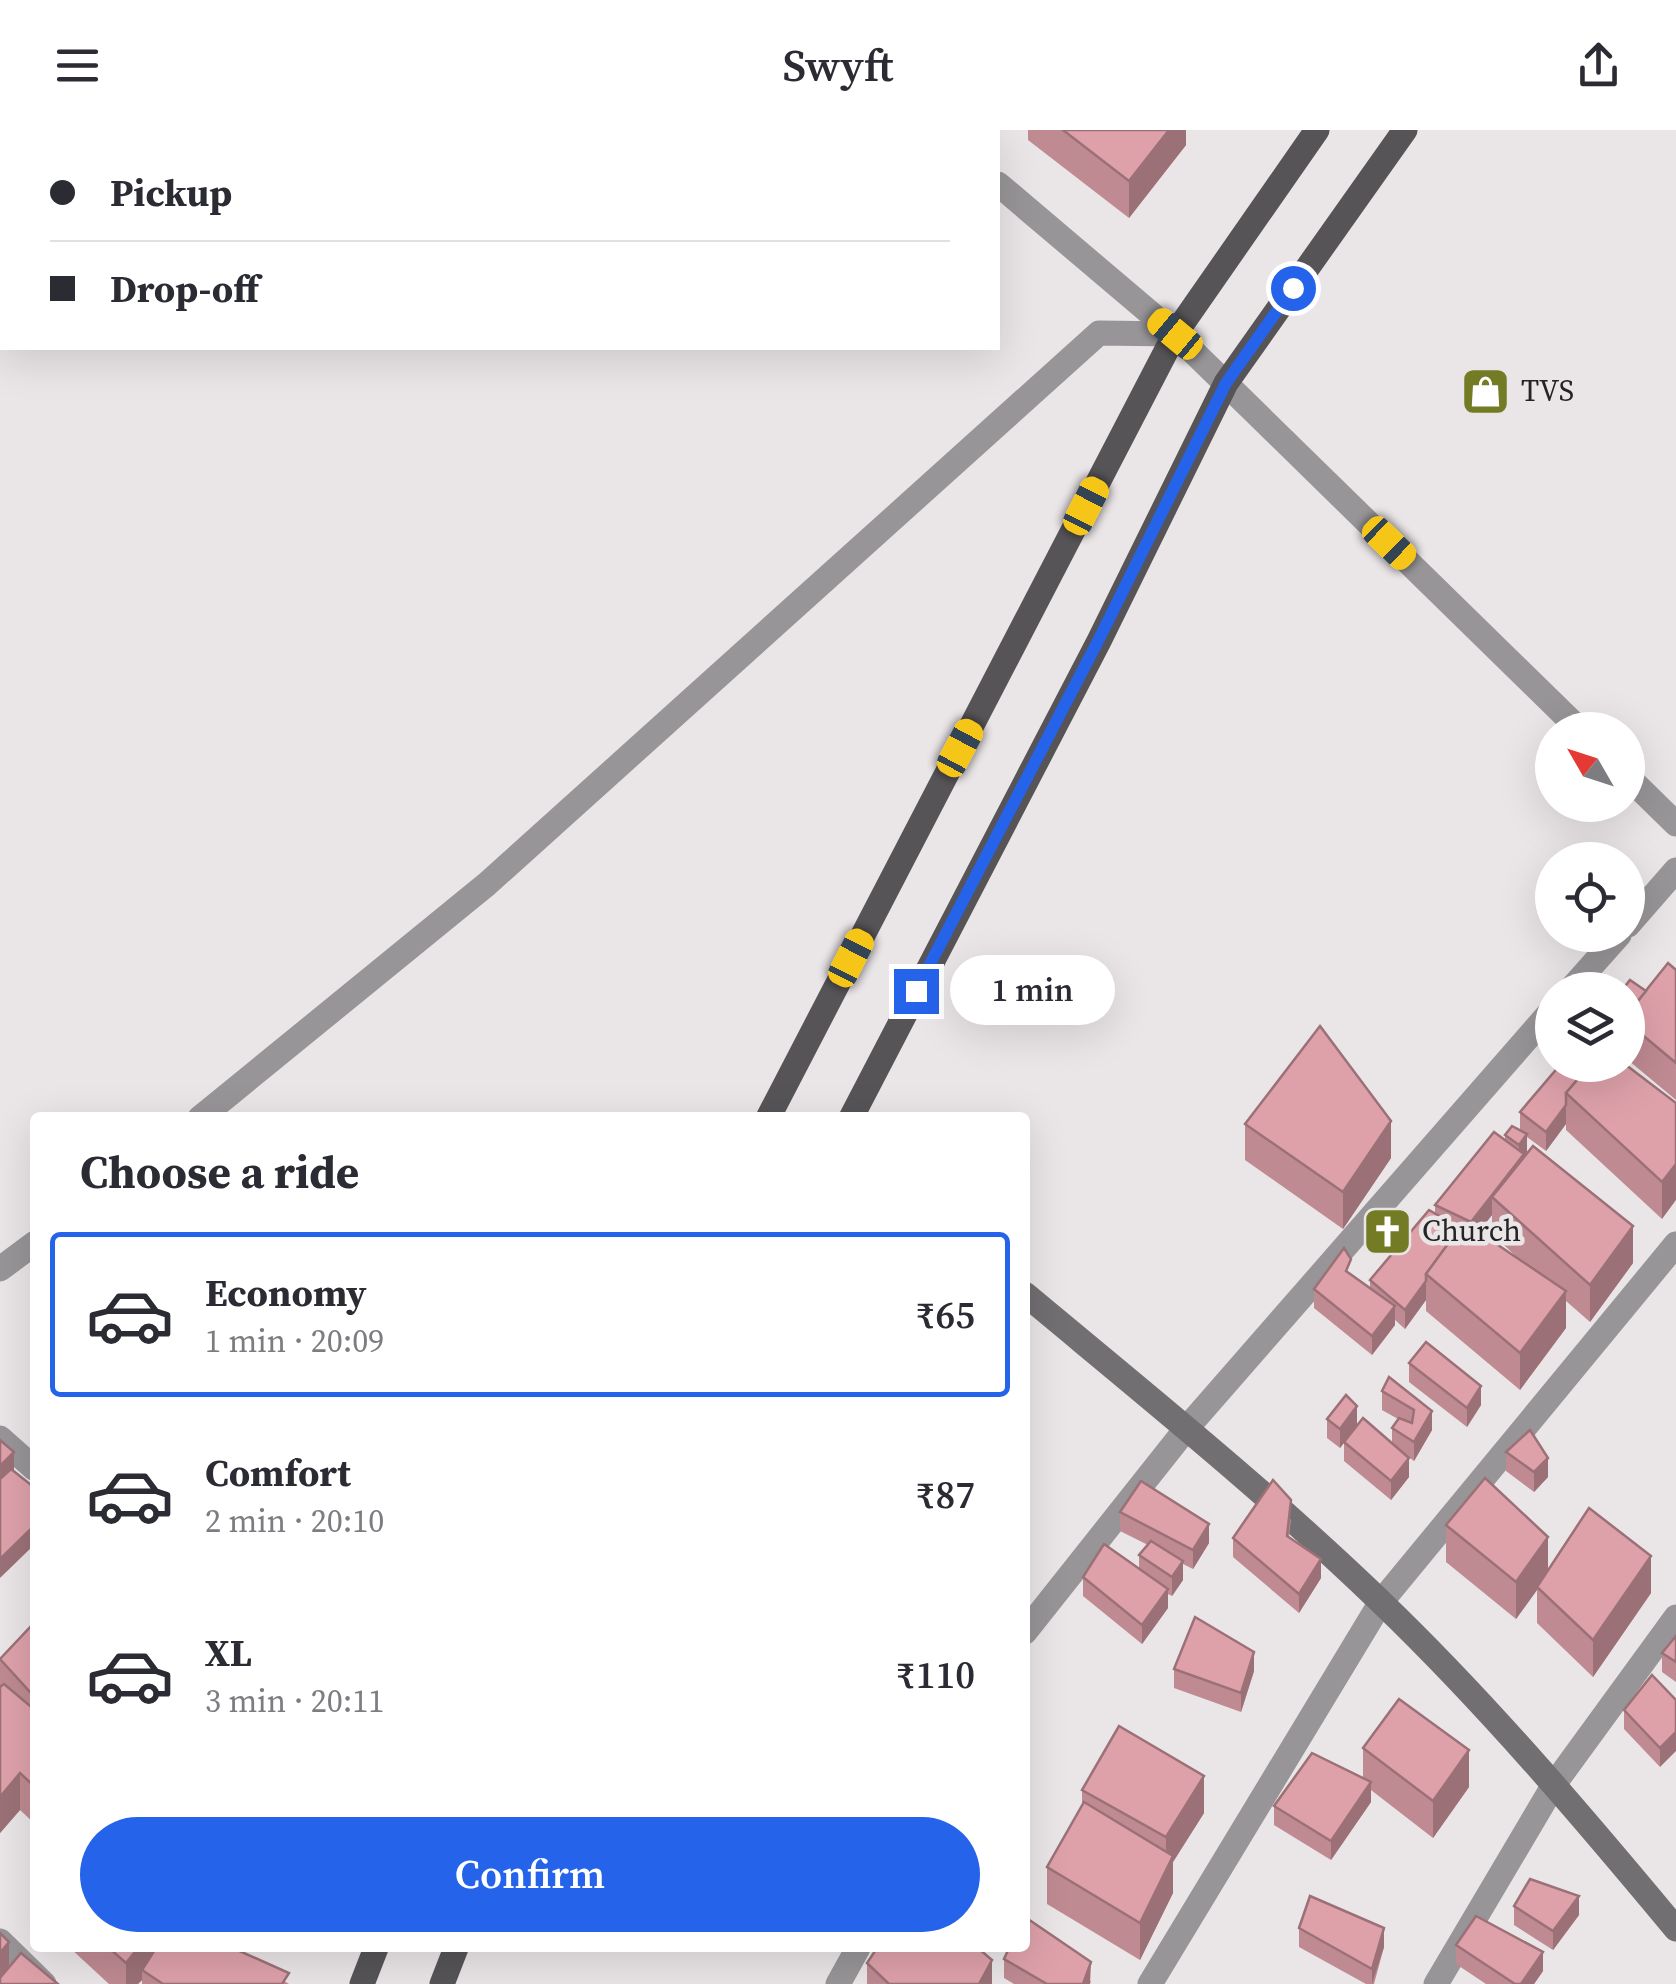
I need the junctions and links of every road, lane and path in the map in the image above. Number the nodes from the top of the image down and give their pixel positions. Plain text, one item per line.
1 (1317, 130) edge
2 (1404, 130) edge
3 (1000, 186) edge
4 (1175, 334) junction
5 (1226, 383) junction
6 (1562, 712) edge
7 (1645, 794) edge
8 (1676, 824) edge
9 (1676, 870) edge
10 (1645, 906) edge
11 (1604, 952) edge
12 (1586, 972) edge
13 (1535, 1029) edge
14 (207, 1112) edge
15 (771, 1112) edge
16 (853, 1112) edge
17 (1676, 1244) edge
18 (30, 1246) edge
19 (0, 1269) edge
20 (1030, 1298) edge
21 (1186, 1429) junction
22 (0, 1438) edge
23 (30, 1465) edge
24 (1380, 1602) junction
25 (1676, 1617) edge
26 (1030, 1626) edge
27 (1555, 1784) junction
28 (1676, 1929) edge
29 (0, 1941) edge
30 (374, 1952) edge
31 (454, 1952) edge
32 (856, 1952) edge
33 (44, 1984) edge
34 (362, 1984) edge
35 (442, 1984) edge
36 (838, 1984) edge
37 (1150, 1984) edge
38 (1436, 1984) edge

1 - 4 main road
2 - 5 main road
3 - 4 street
4 - 5 street
4 - 14 street
4 - 15 main road
5 - 6 street
5 - 16 main road
7 - 8 street
9 - 10 street
11 - 12 street
13 - 21 street
17 - 24 street
18 - 19 street
20 - 21 street
21 - 24 street
21 - 26 street
22 - 23 street
24 - 27 street
24 - 37 street
25 - 27 street
27 - 28 street
27 - 38 street
29 - 33 street
30 - 34 main road
31 - 35 main road
32 - 36 street

